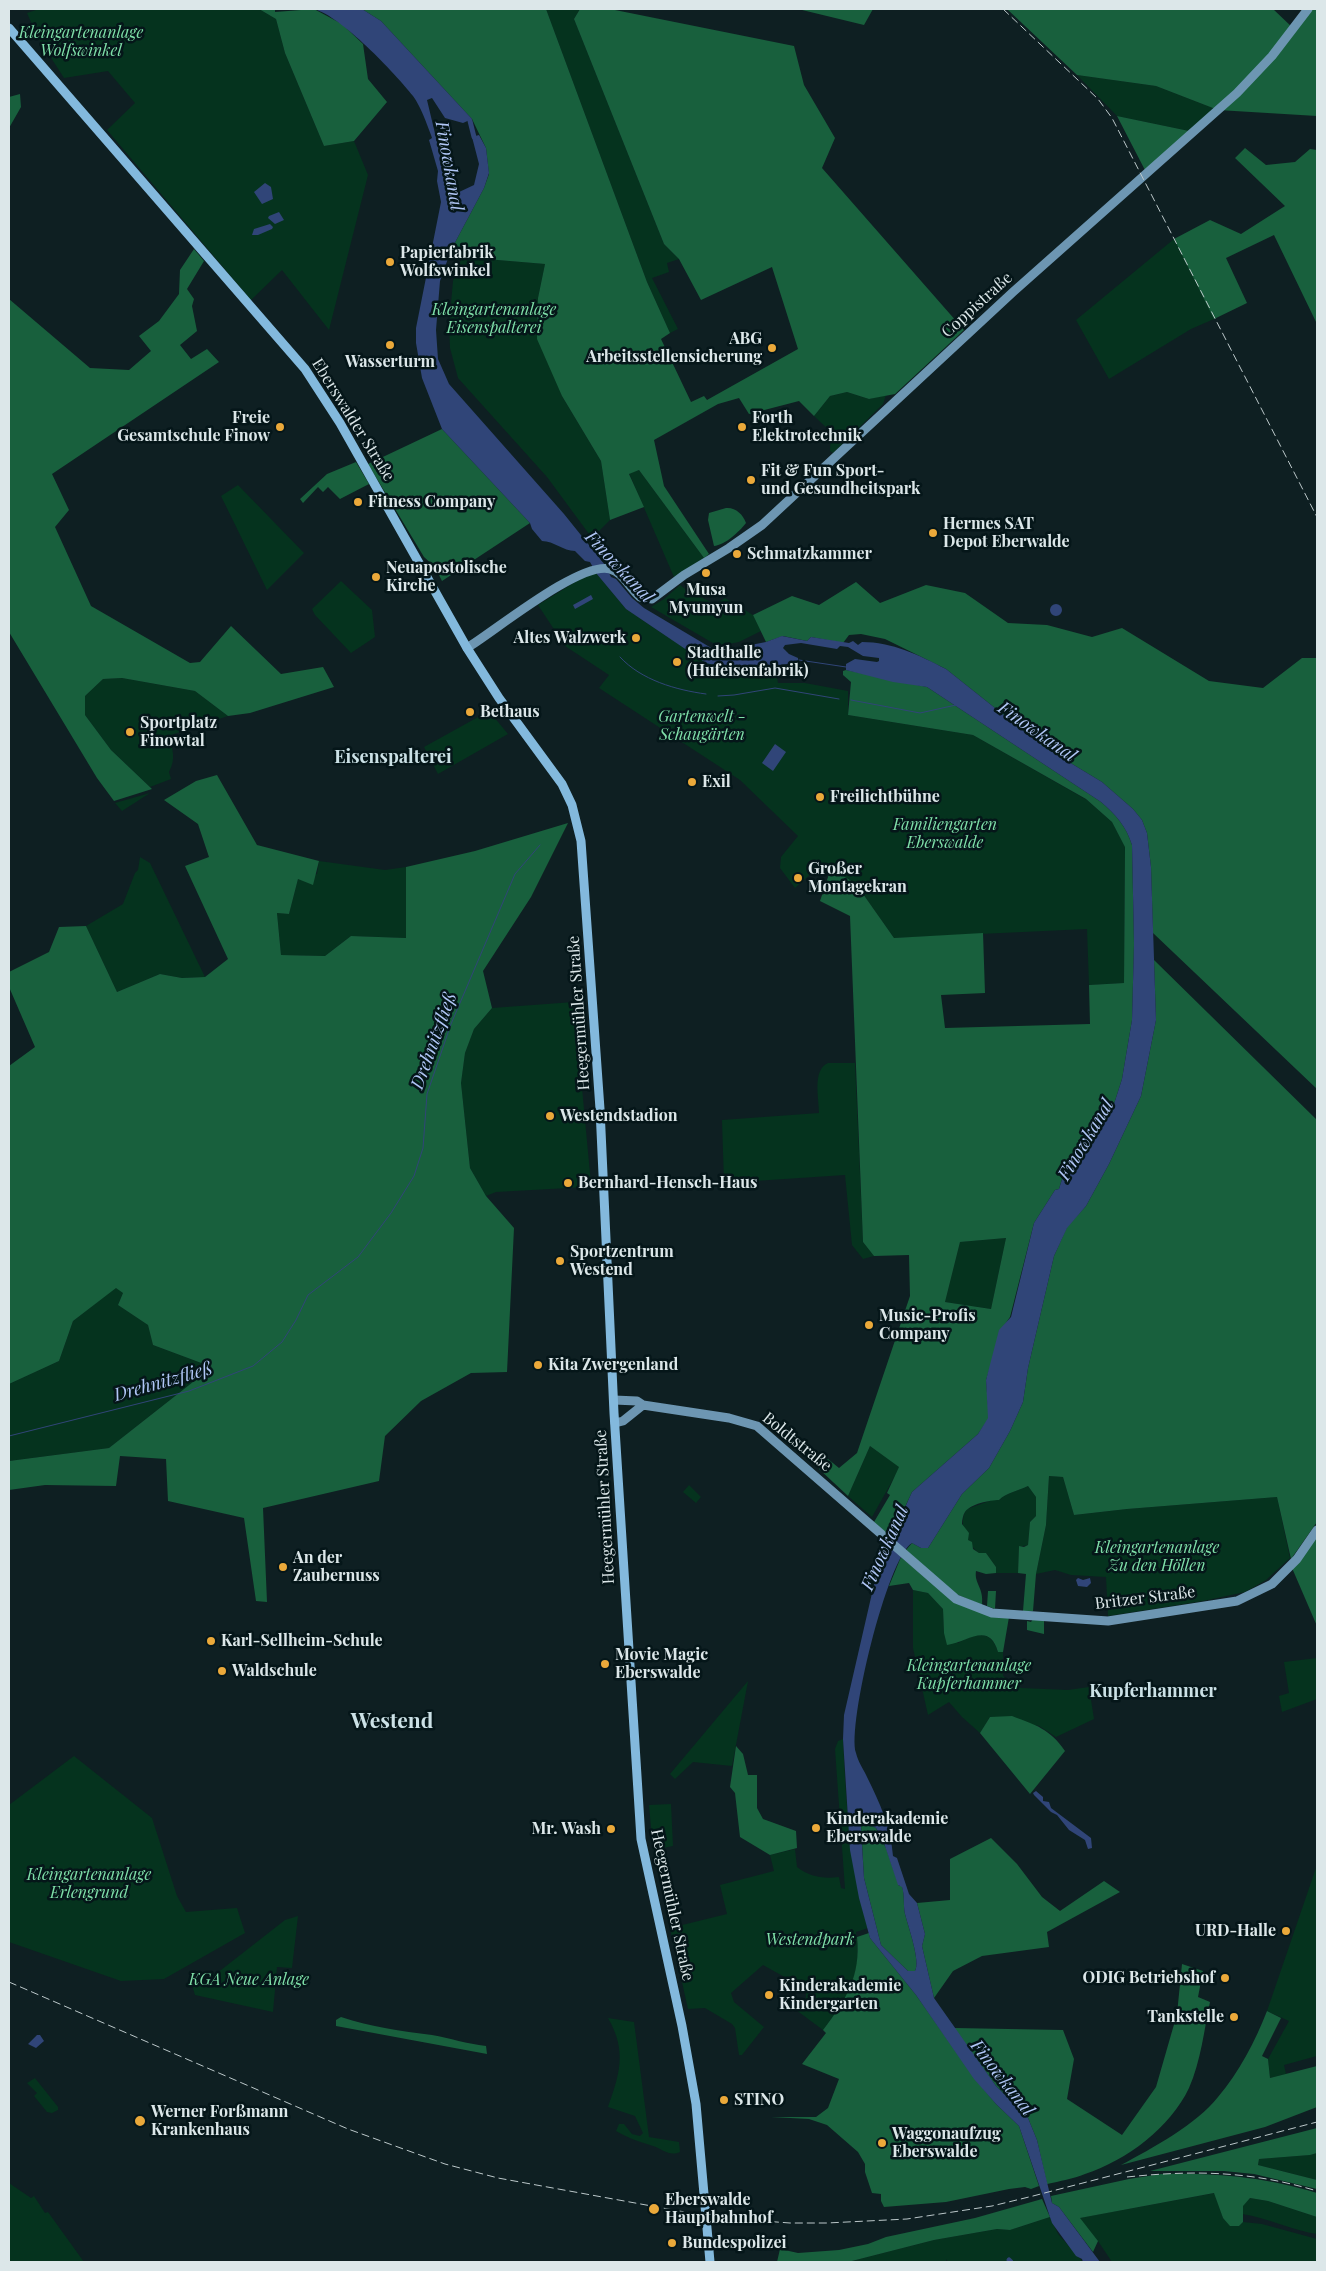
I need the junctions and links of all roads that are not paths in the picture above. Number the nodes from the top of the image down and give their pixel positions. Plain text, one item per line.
1 (1308, 9) edge
2 (9, 28) edge
3 (467, 648) junction
4 (577, 820) joint
5 (614, 1400) junction
6 (643, 1404) junction
7 (615, 1423) junction
8 (1317, 1530) edge
9 (884, 1536) joint
10 (710, 2261) edge

1 - 3 main road, Coppistraße
2 - 3 main road, Eberswalder Straße
3 - 4 main road, Eberswalder Straße
4 - 5 main road, Heegermühler Straße
5 - 6 main road, Boldtstraße
5 - 7 main road, Heegermühler Straße
6 - 7 main road
6 - 9 main road, Boldtstraße
7 - 10 main road, Heegermühler Straße
8 - 9 main road, Britzer Straße

